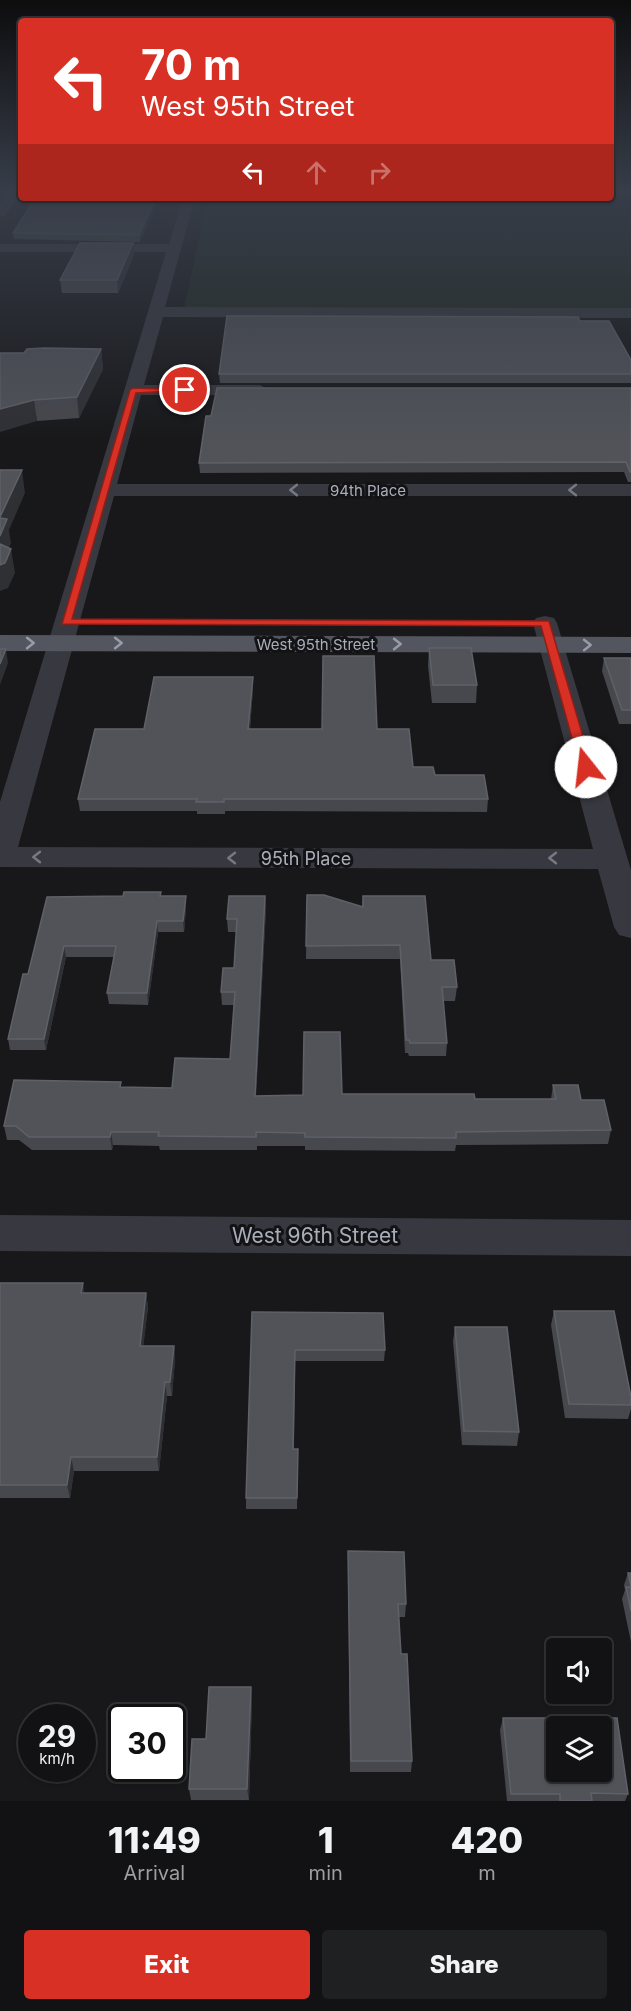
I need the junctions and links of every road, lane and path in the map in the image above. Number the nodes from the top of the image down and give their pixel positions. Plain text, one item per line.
1 (167, 275) edge
2 (156, 312) junction
3 (631, 313) edge
4 (133, 390) junction
5 (279, 390) edge
6 (104, 490) junction
7 (631, 490) edge
8 (0, 622) edge
9 (631, 623) edge
10 (63, 632) junction
11 (548, 634) junction
12 (0, 643) edge
13 (631, 645) edge
14 (0, 856) edge
15 (612, 859) junction
16 (631, 927) edge
17 (0, 1233) edge
18 (631, 1238) edge

1 - 2 street
2 - 3 street
2 - 4 street
4 - 5 street
4 - 6 street
7 -> 6 street, 94th Place
6 - 10 street
8 - 10 main road, West 95th Street
9 - 11 main road, West 95th Street
10 - 11 main road, West 95th Street
12 -> 10 main road, West 95th Street
10 - 14 street
11 -> 13 main road, West 95th Street
11 - 15 street
15 -> 14 street, 95th Place
15 - 16 street
17 - 18 street, West 96th Street

